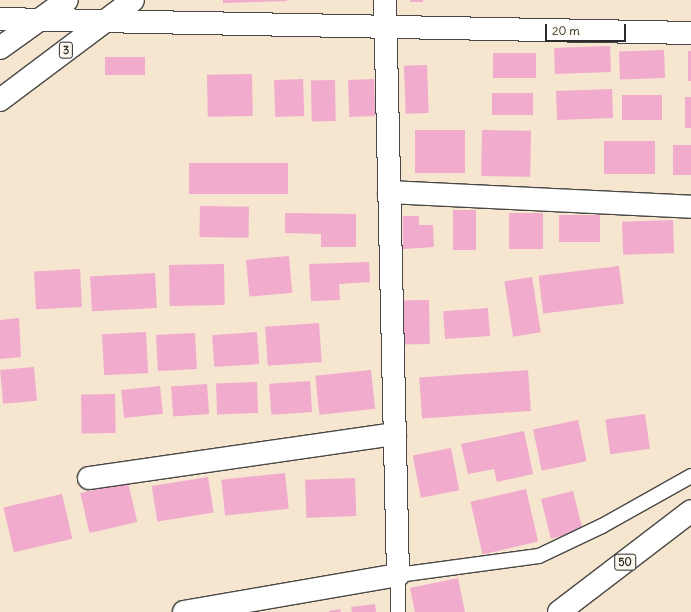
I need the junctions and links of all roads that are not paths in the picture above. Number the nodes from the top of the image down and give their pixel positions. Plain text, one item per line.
1 (67, 0) edge
2 (133, 0) edge
3 (385, 0) edge
4 (0, 19) edge
5 (42, 19) junction
6 (106, 20) junction
7 (385, 26) junction
8 (691, 33) edge
9 (0, 48) edge
10 (0, 100) edge
11 (389, 192) junction
12 (691, 207) edge
13 (395, 434) junction
14 (691, 476) edge
15 (89, 478) dead end
16 (691, 511) edge
17 (398, 575) junction
18 (184, 612) edge
19 (398, 612) edge
20 (559, 612) edge

1 - 5 main road
2 - 6 main road, 3
3 - 7 main road
4 - 5 main road
5 - 6 main road
5 - 9 main road
6 - 7 main road
6 - 10 main road, 3
7 - 8 main road
7 - 11 main road
11 - 12 main road
11 - 13 main road
13 - 15 main road
13 - 17 main road
14 - 17 lane
16 - 20 main road, 50
17 - 18 main road
17 - 19 lane

